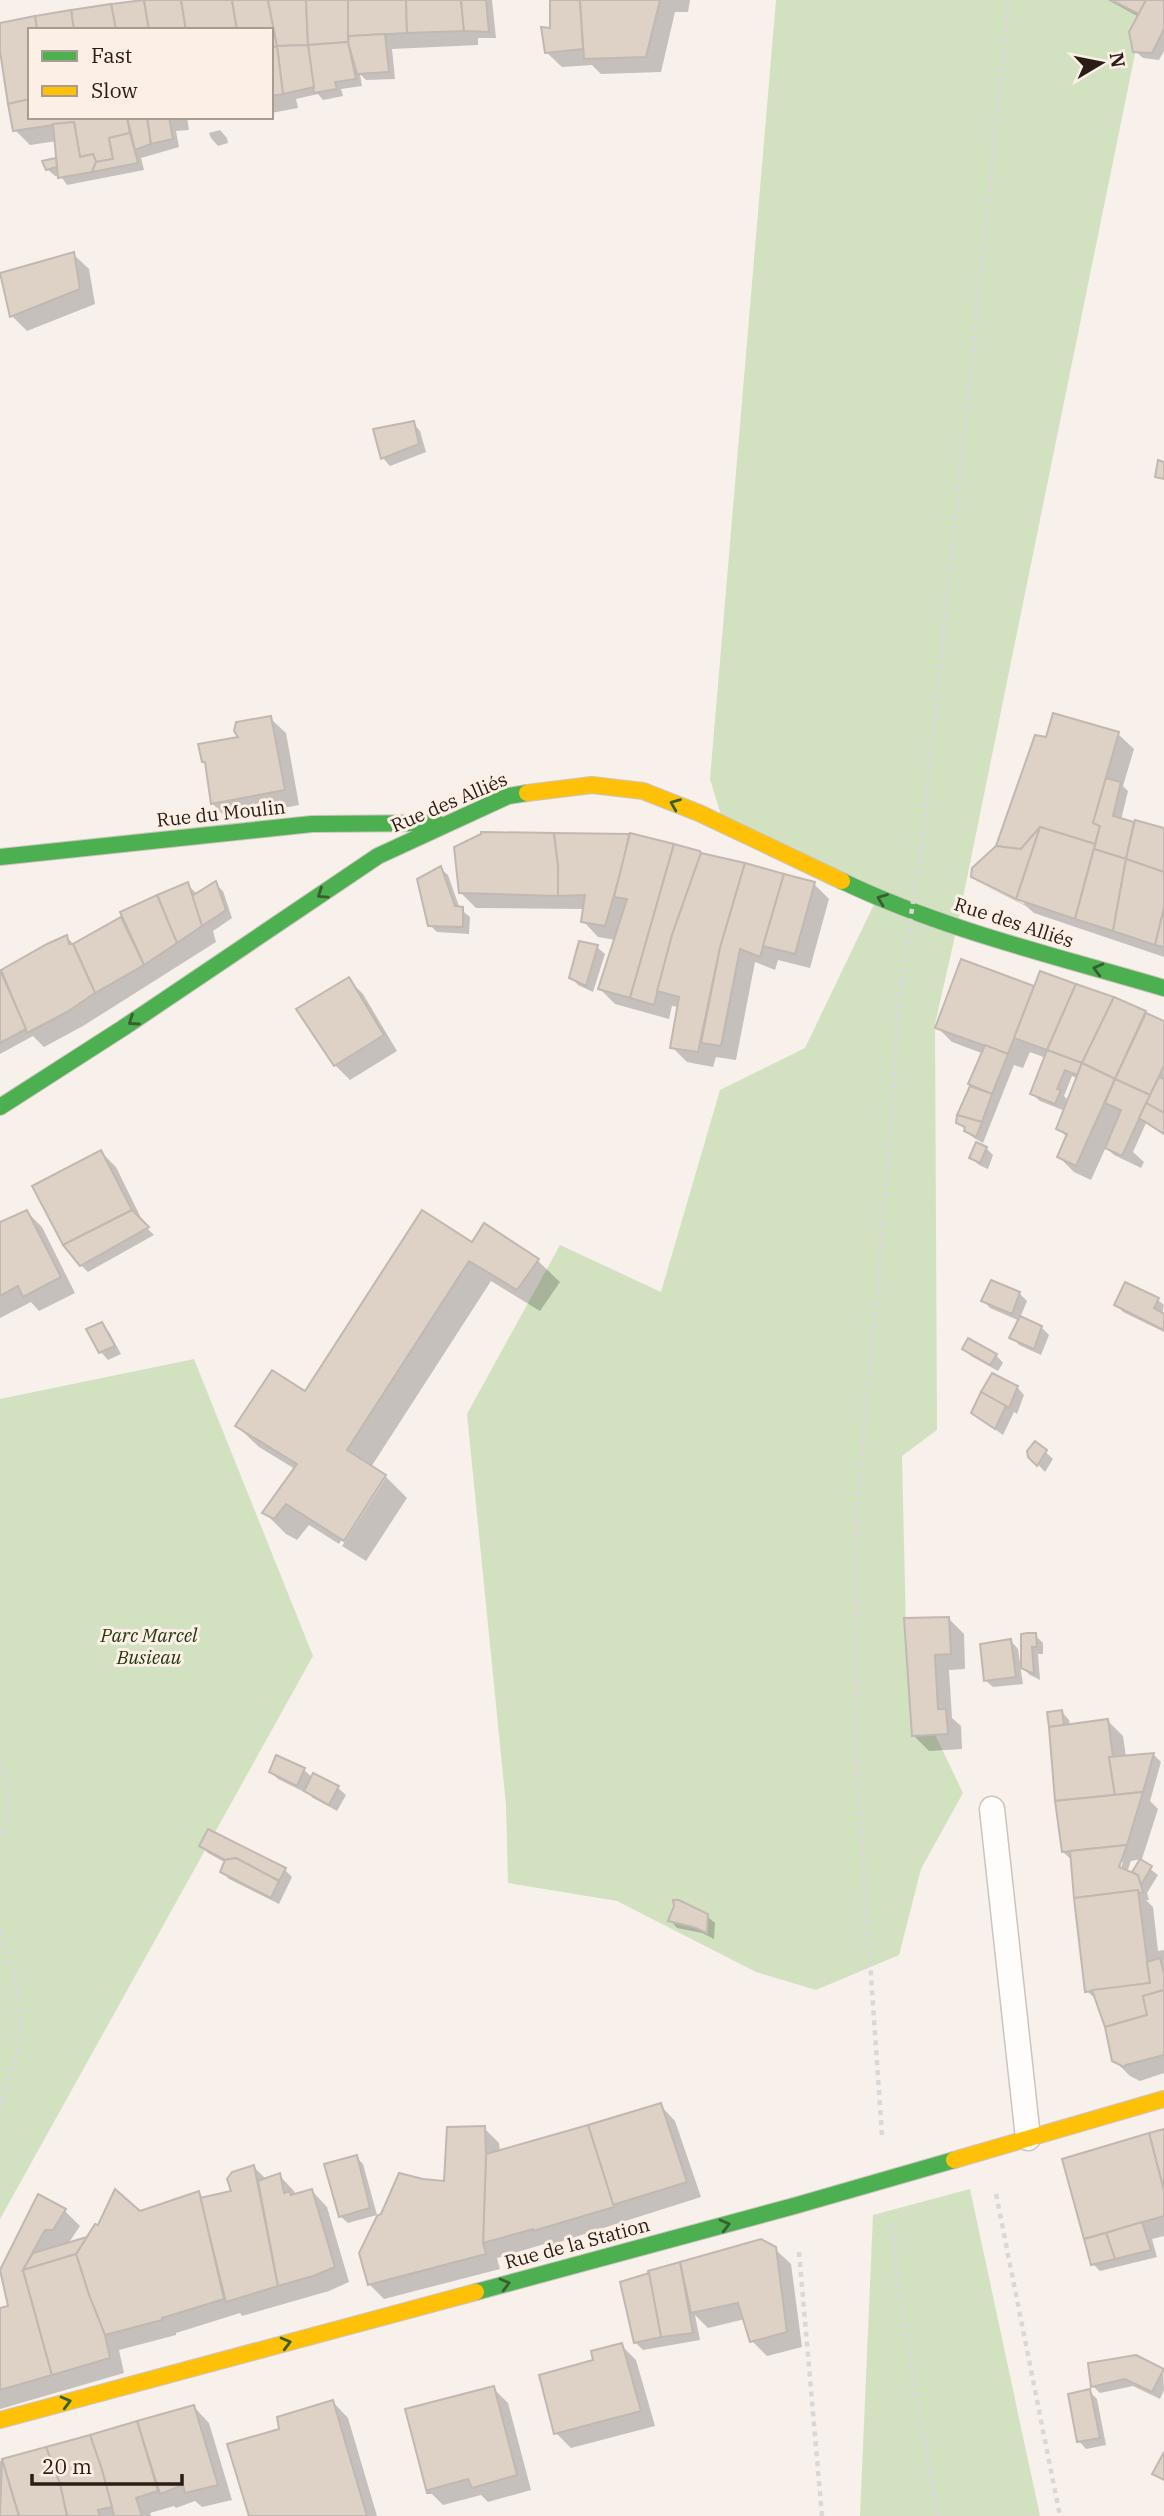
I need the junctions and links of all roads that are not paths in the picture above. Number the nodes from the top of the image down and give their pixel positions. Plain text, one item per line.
1 (448, 822) junction
2 (0, 857) edge
3 (1164, 988) edge
4 (0, 1107) edge
5 (992, 1809) dead end
6 (1164, 2099) edge
7 (1028, 2138) junction
8 (0, 2420) edge

1 - 2 street, Rue du Moulin
3 -> 1 street, Rue des Alliés
1 -> 4 street, Rue des Alliés
5 - 7 lane
6 - 7 street, Rue de la Station
8 -> 7 street, Rue de la Station

